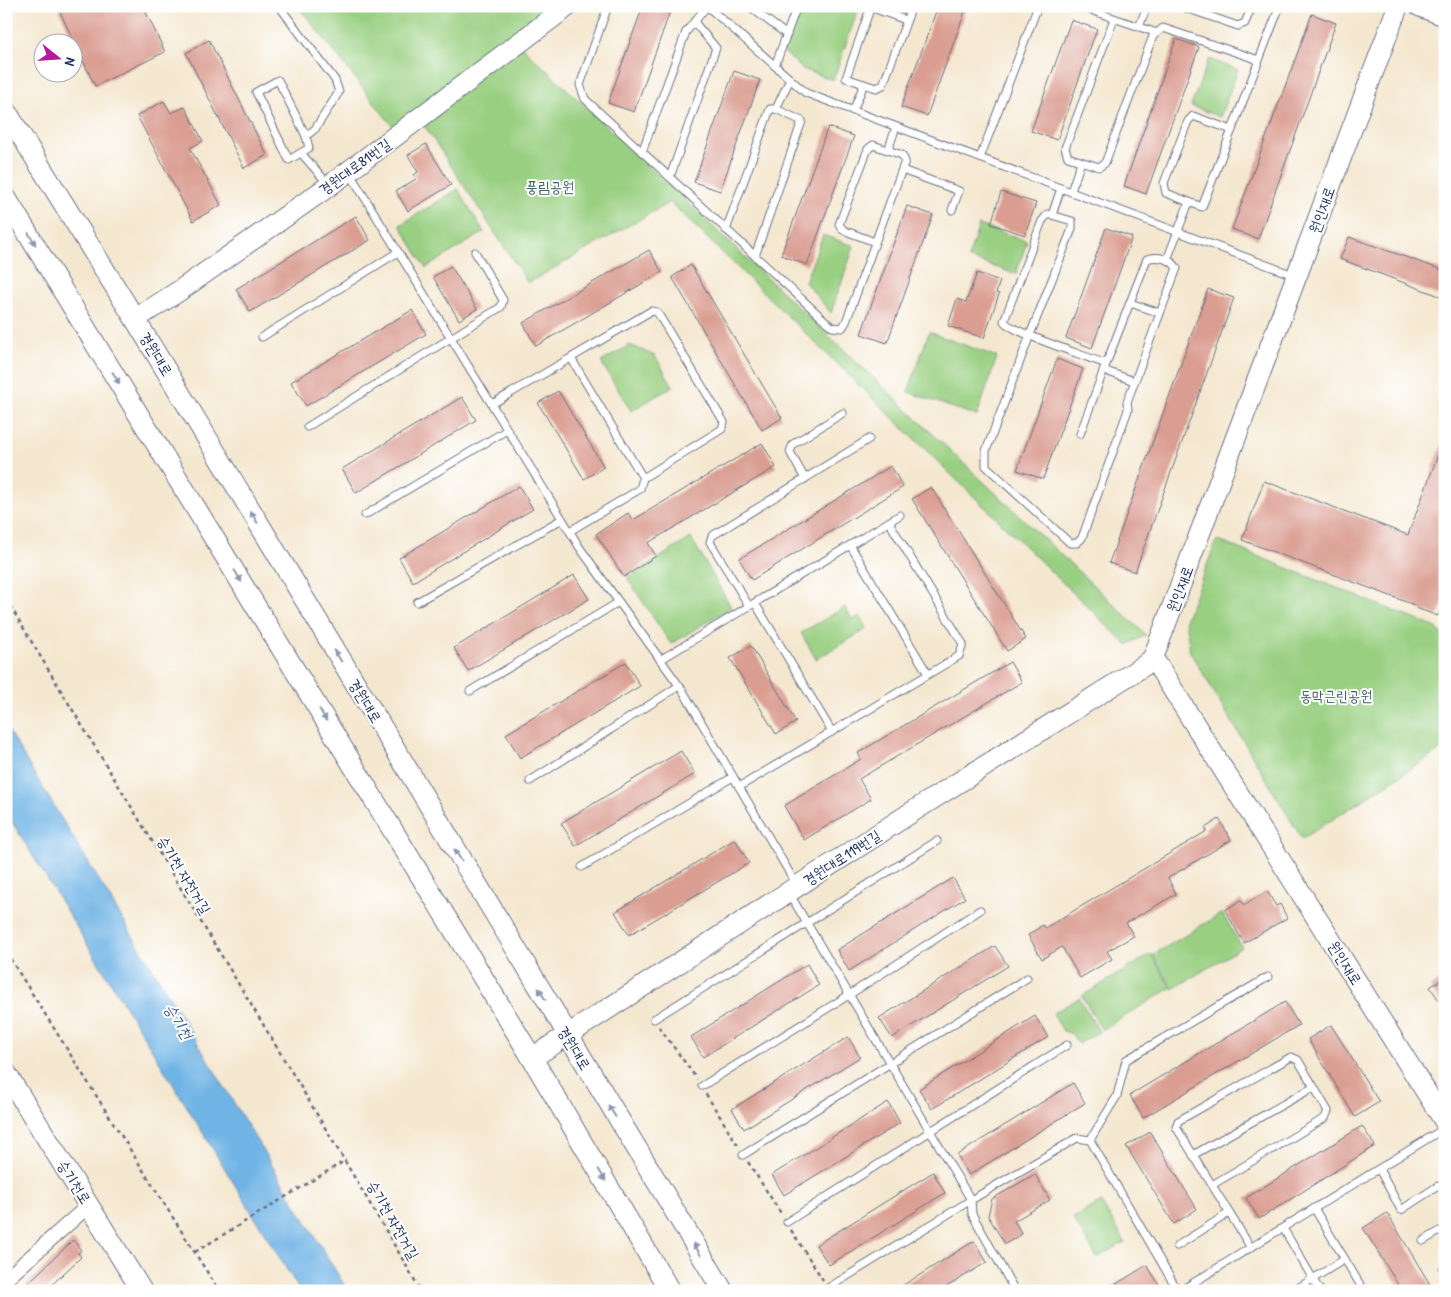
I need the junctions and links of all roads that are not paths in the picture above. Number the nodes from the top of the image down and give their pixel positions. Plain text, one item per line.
1 (279, 6) edge
2 (568, 6) edge
3 (608, 6) edge
4 (707, 6) edge
5 (749, 6) edge
6 (797, 6) edge
7 (912, 6) edge
8 (1038, 6) edge
9 (1079, 6) edge
10 (1147, 6) edge
11 (1180, 6) edge
12 (1252, 6) edge
13 (1280, 6) edge
14 (1398, 6) edge
15 (1419, 6) edge
16 (869, 7) edge
17 (758, 9) edge
18 (1445, 16) edge
19 (906, 20) junction
20 (1114, 20) junction
21 (694, 22) junction
22 (1139, 27) junction
23 (1157, 33) junction
24 (787, 35) junction
25 (1259, 60) junction
26 (775, 66) junction
27 (790, 79) junction
28 (864, 84) junction
29 (776, 109) junction
30 (6, 111) edge
31 (853, 111) junction
32 (896, 127) junction
33 (1232, 130) junction
34 (306, 136) junction
35 (6, 142) edge
36 (888, 150) junction
37 (642, 152) junction
38 (301, 153) junction
39 (34, 157) junction
40 (980, 158) junction
41 (1081, 162) junction
42 (902, 170) junction
43 (348, 172) junction
44 (670, 177) junction
45 (330, 186) junction
46 (1062, 188) junction
47 (1071, 191) junction
48 (6, 198) edge
49 (1189, 202) junction
50 (952, 210) dead end
51 (1052, 215) junction
52 (726, 230) junction
53 (1178, 230) junction
54 (875, 242) junction
55 (398, 252) junction
56 (474, 252) dead end
57 (755, 256) junction
58 (1167, 260) junction
59 (1297, 277) junction
60 (1130, 303) junction
61 (1160, 314) junction
62 (135, 319) junction
63 (1030, 335) junction
64 (262, 338) dead end
65 (451, 338) junction
66 (571, 358) junction
67 (1104, 367) junction
68 (1134, 381) junction
69 (492, 404) junction
70 (843, 412) dead end
71 (307, 427) dead end
72 (507, 430) junction
73 (1080, 434) dead end
74 (869, 439) dead end
75 (643, 478) junction
76 (805, 479) junction
77 (365, 515) dead end
78 (900, 515) dead end
79 (562, 519) junction
80 (889, 522) junction
81 (570, 531) junction
82 (850, 545) junction
83 (417, 602) dead end
84 (619, 602) junction
85 (752, 605) junction
86 (1153, 658) junction
87 (660, 660) junction
88 (928, 674) junction
89 (679, 686) junction
90 (470, 691) dead end
91 (832, 732) junction
92 (733, 777) junction
93 (530, 781) dead end
94 (739, 787) junction
95 (937, 841) dead end
96 (582, 867) dead end
97 (793, 890) junction
98 (980, 910) dead end
99 (807, 924) junction
100 (1268, 977) dead end
101 (1027, 978) dead end
102 (849, 995) junction
103 (654, 1019) dead end
104 (567, 1036) junction
105 (1067, 1045) dead end
106 (532, 1058) junction
107 (890, 1064) junction
108 (6, 1073) edge
109 (702, 1086) dead end
110 (1314, 1087) junction
111 (1445, 1122) edge
112 (1445, 1128) edge
113 (930, 1131) junction
114 (1090, 1140) junction
115 (743, 1154) dead end
116 (1193, 1155) junction
117 (1379, 1169) junction
118 (1212, 1185) junction
119 (1445, 1190) edge
120 (972, 1200) junction
121 (88, 1206) junction
122 (1314, 1208) junction
123 (1229, 1213) junction
124 (787, 1222) dead end
125 (1283, 1228) junction
126 (1445, 1228) edge
127 (1423, 1241) dead end
128 (1177, 1246) dead end
129 (1251, 1248) junction
130 (1345, 1260) junction
131 (1313, 1278) junction
132 (6, 1279) edge
133 (828, 1288) dead end
134 (142, 1291) edge
135 (670, 1291) edge
136 (723, 1291) edge
137 (1015, 1291) edge
138 (1179, 1291) edge
139 (1293, 1291) edge
140 (1320, 1291) edge
141 (1364, 1291) edge

1 - 34 lane
2 - 43 main road, 경원대로81번길
3 - 37 lane
4 - 21 lane
4 - 26 lane
5 - 17 lane
6 - 24 lane
7 - 19 lane
8 - 40 lane
9 - 20 lane
10 - 22 lane
11 - 12 lane
13 - 25 lane
14 - 59 main road, 원인재로
15 - 18 main road
16 - 19 lane
16 - 28 lane
17 - 24 lane
19 - 28 lane
20 - 22 lane
20 - 41 lane
21 - 37 lane
21 - 44 lane
22 - 23 lane
23 - 25 lane
23 - 41 lane
24 - 26 lane
25 - 33 lane
26 - 27 lane
27 - 29 lane
27 - 31 lane
28 - 31 lane
29 - 52 lane
29 - 57 lane
30 - 39 main road, 경원대로
31 - 32 lane
32 - 36 lane
32 - 40 lane
33 - 49 lane
33 - 49 lane
34 - 38 lane
34 - 38 lane
35 - 39 main road
36 - 42 lane
36 - 54 lane
37 - 44 lane
38 - 45 lane
39 - 62 main road, 경원대로
40 - 46 lane
41 - 47 lane
42 - 50 lane
42 - 54 lane
43 - 45 main road, 경원대로81번길
43 - 55 lane
44 - 52 lane
45 - 62 main road, 경원대로81번길
46 - 47 lane
46 - 51 lane
47 - 53 lane
48 -> 106 main road
49 - 53 lane
51 - 63 lane
51 - 63 lane
52 - 57 lane
53 - 58 lane
53 - 59 lane
54 - 57 lane
55 - 64 lane
55 - 65 lane
56 - 65 lane
58 - 60 lane
58 - 61 lane
59 - 86 main road, 원인재로
60 - 61 lane
60 - 67 lane
61 - 68 lane
104 -> 62 main road, 경원대로
63 - 67 lane
63 - 68 lane
65 - 69 lane
65 - 71 lane
66 - 69 lane
66 - 75 lane
66 - 75 lane
67 - 68 lane
67 - 73 lane
69 - 72 lane
70 - 76 lane
72 - 77 lane
72 - 79 lane
74 - 76 lane
75 - 81 lane
76 - 85 lane
78 - 80 lane
79 - 81 lane
79 - 83 lane
80 - 82 lane
80 - 88 lane
81 - 84 lane
82 - 85 lane
82 - 88 lane
84 - 87 lane
84 - 90 lane
85 - 87 lane
85 - 91 lane
86 - 97 main road, 경원대로119번길
86 - 111 main road, 원인재로
87 - 89 lane
88 - 91 lane
89 - 92 lane
89 - 93 lane
91 - 94 lane
92 - 94 lane
92 - 96 lane
94 - 97 lane
95 - 99 lane
97 - 99 lane
97 - 104 main road, 경원대로119번길
98 - 102 lane
99 - 102 lane
99 - 103 lane
100 - 114 lane
101 - 107 lane
102 - 107 lane
102 - 109 lane
104 - 106 main road, 경원대로119번길
136 -> 104 main road, 경원대로
105 - 113 lane
106 -> 135 main road
107 - 113 lane
107 - 115 lane
108 - 121 main road, 승기천로
110 - 116 lane
110 - 116 lane
110 - 118 lane
112 - 117 lane
113 - 120 lane
113 - 124 lane
114 - 120 lane
114 - 138 lane
116 - 118 lane
117 - 119 lane
117 - 122 lane
118 - 123 lane
120 - 133 lane
120 - 137 lane
121 - 132 street
121 - 134 main road, 승기천로
122 - 125 lane
122 - 130 lane
123 - 128 lane
123 - 129 lane
125 - 129 lane
125 - 131 lane
126 - 127 lane
129 - 138 lane
130 - 131 lane
130 - 141 lane
131 - 139 lane
131 - 140 lane

